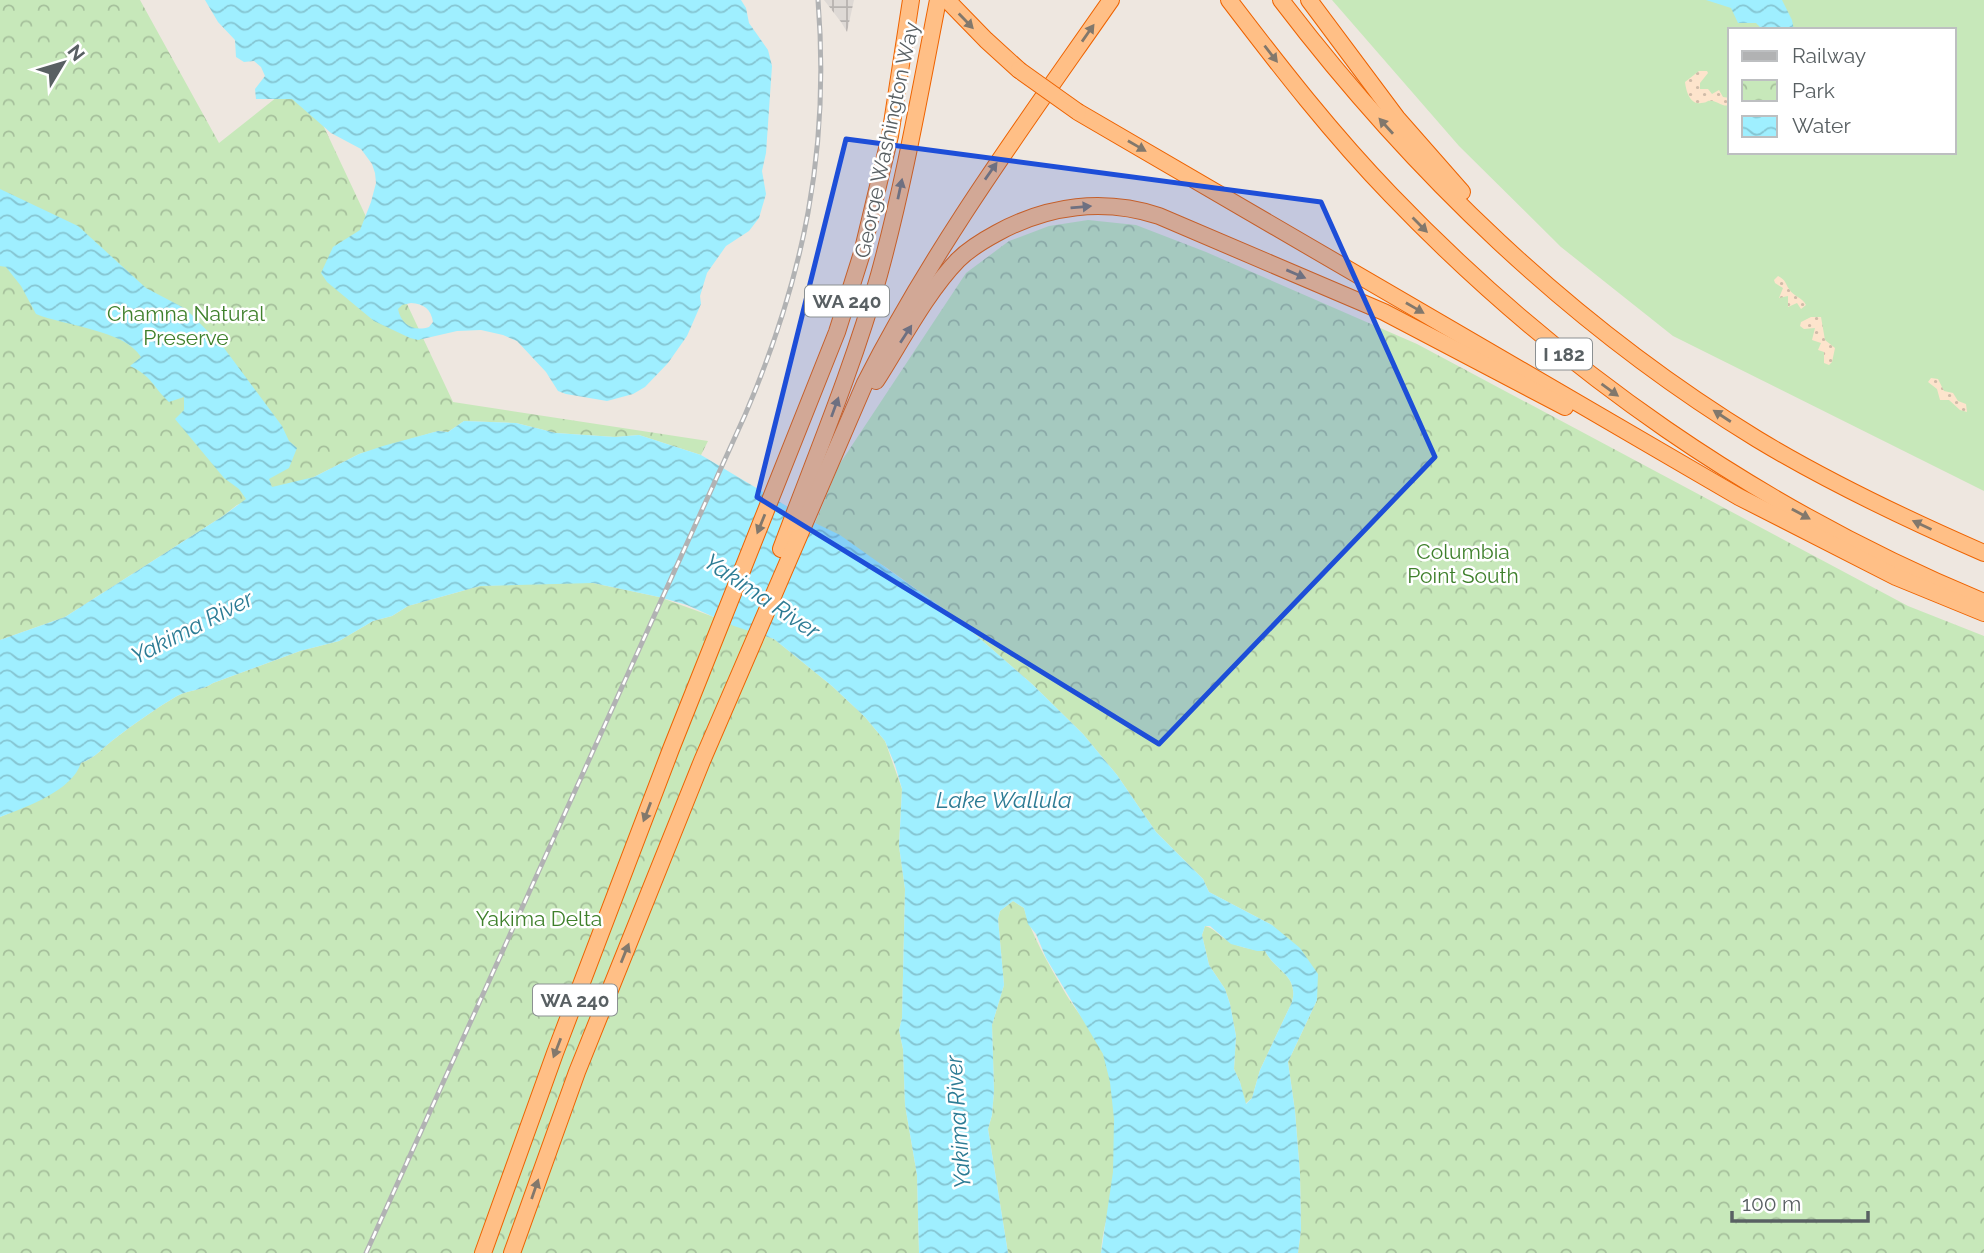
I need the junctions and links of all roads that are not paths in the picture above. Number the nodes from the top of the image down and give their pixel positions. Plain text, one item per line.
1 (911, 0) edge
2 (922, 0) edge
3 (938, 0) edge
4 (947, 0) edge
5 (1111, 0) edge
6 (1229, 0) edge
7 (1281, 0) edge
8 (1309, 0) edge
9 (891, 136) junction
10 (1558, 293) junction
11 (1653, 448) junction
12 (832, 455) junction
13 (817, 473) junction
14 (1984, 553) edge
15 (1984, 602) edge
16 (1984, 613) edge
17 (483, 1253) edge
18 (512, 1253) edge

1 - 9 highway, WA 240
2 - 9 highway, George Washington Way
13 -> 3 highway, George Washington Way
4 -> 11 highway, bridge
12 -> 5 highway, WA 240
6 -> 15 highway, I 182
10 -> 7 highway, I 182
8 - 10 highway
9 -> 17 highway, WA 240
14 -> 10 highway, I 182
12 -> 11 highway
11 - 16 highway
12 - 13 highway, WA 240
18 -> 13 highway, George Washington Way / WA 240

